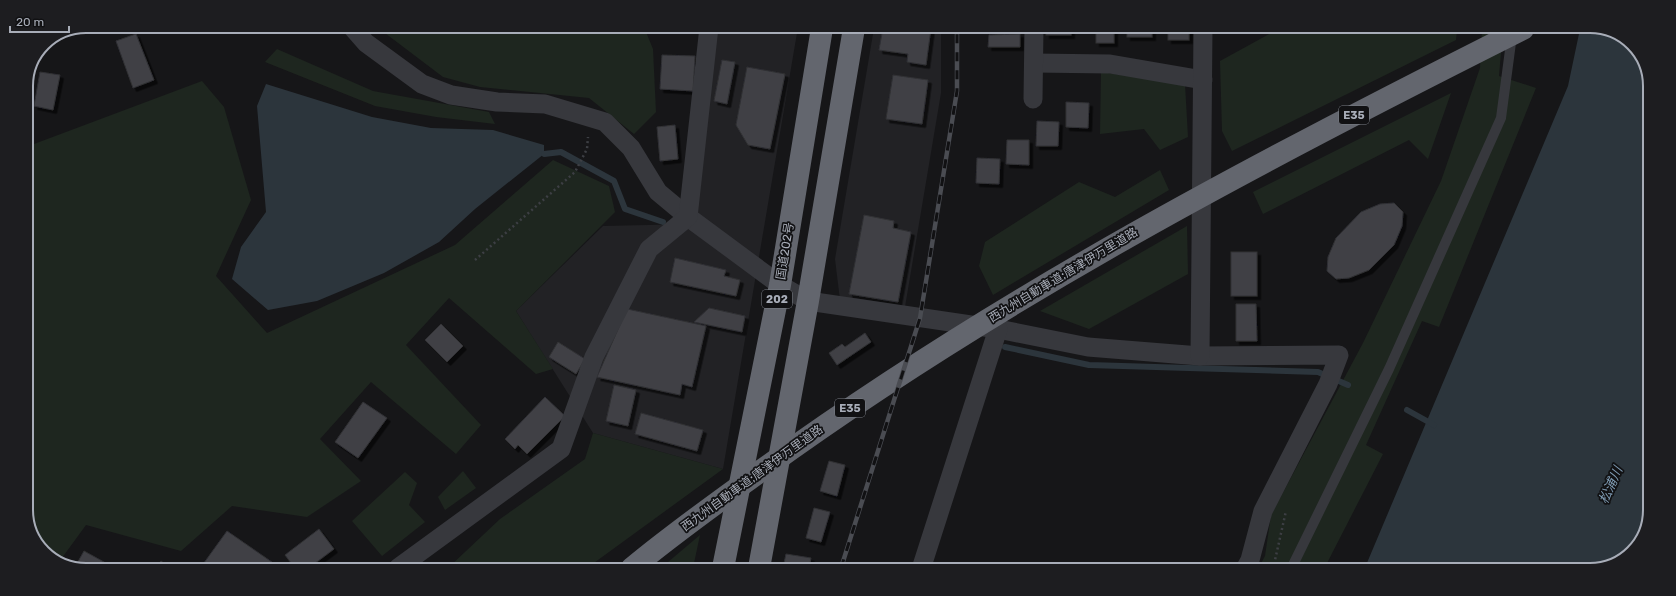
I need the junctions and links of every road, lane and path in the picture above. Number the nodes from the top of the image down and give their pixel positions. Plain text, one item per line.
1 (358, 33) edge
2 (708, 33) edge
3 (821, 33) edge
4 (853, 33) edge
5 (1034, 33) edge
6 (1203, 33) edge
7 (1512, 33) edge
8 (1515, 33) edge
9 (1034, 63) junction
10 (1203, 80) junction
11 (1033, 99) dead end
12 (587, 149) dead end
13 (688, 217) junction
14 (475, 260) dead end
15 (780, 285) junction
16 (808, 301) junction
17 (998, 329) junction
18 (1200, 356) junction
19 (405, 563) edge
20 (638, 563) edge
21 (724, 563) edge
22 (760, 563) edge
23 (923, 563) edge
24 (1248, 563) edge
25 (1294, 563) edge

1 - 13 street
2 - 13 street
3 - 15 highway, 国道202号 / 202
4 - 16 highway, 202
5 - 9 street
6 - 10 street
7 - 25 lane
8 - 20 highway, 西九州自動車道;唐津伊万里道路 / E35
9 - 10 street
9 - 11 street
10 - 18 street
12 - 14 path
13 - 15 street
13 - 19 street
15 - 16 street
15 - 21 highway, 国道202号 / 202
16 - 17 street
16 - 22 highway, 202
17 - 18 street
17 - 23 street
18 - 24 street

